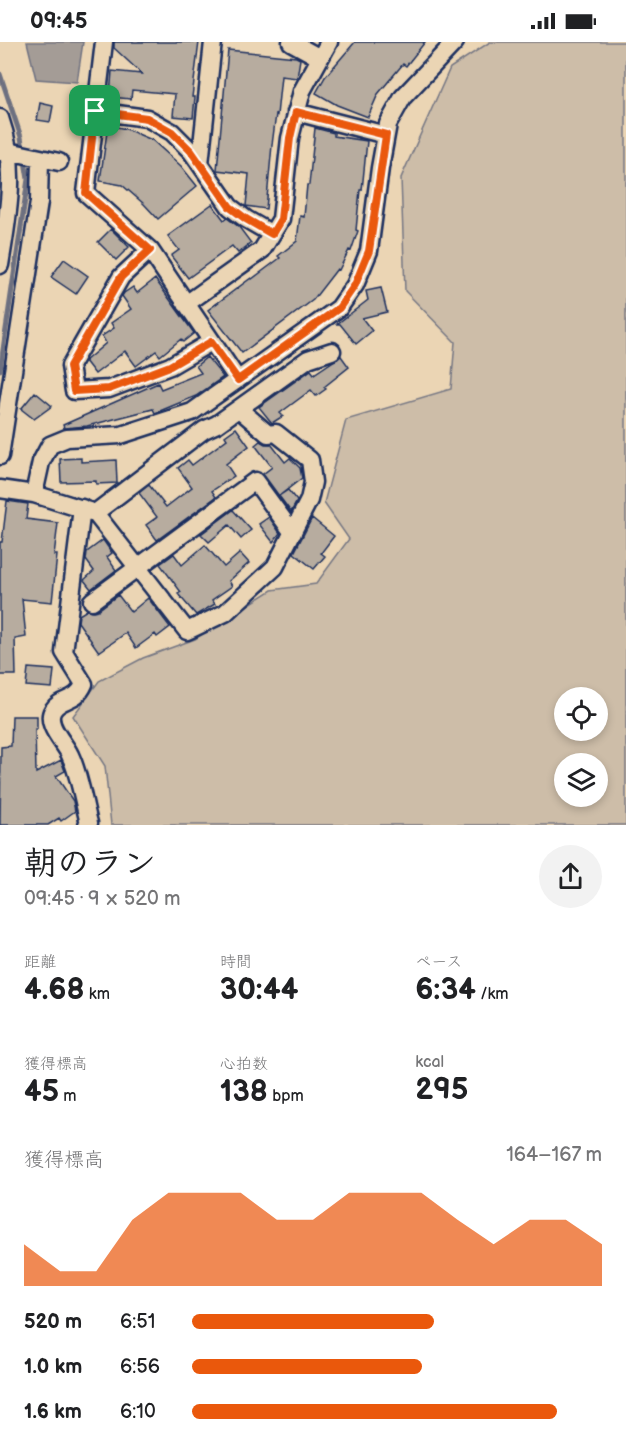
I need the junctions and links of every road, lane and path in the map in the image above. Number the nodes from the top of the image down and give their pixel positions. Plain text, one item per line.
1 (104, 42) edge
2 (213, 42) edge
3 (291, 42) edge
4 (329, 42) edge
5 (455, 42) edge
6 (320, 58) junction
7 (95, 111) junction
8 (296, 112) junction
9 (0, 118) edge
10 (386, 135) junction
11 (4, 151) edge
12 (40, 158) junction
13 (59, 162) dead end
14 (200, 164) junction
15 (272, 234) junction
16 (150, 250) junction
17 (0, 265) edge
18 (186, 304) junction
19 (211, 342) junction
20 (332, 351) dead end
21 (238, 380) junction
22 (239, 409) junction
23 (0, 456) edge
24 (0, 489) edge
25 (34, 494) junction
26 (89, 511) junction
27 (293, 533) junction
28 (138, 568) junction
29 (92, 601) dead end
30 (87, 825) edge

1 - 7 street
2 - 14 street
3 - 6 street
4 - 6 street
5 - 10 street
6 - 8 street
7 - 14 street
7 - 16 street
8 - 10 street
8 - 15 street
9 - 11 street
10 - 21 street
11 - 12 street
11 - 17 street
12 - 13 street
12 - 23 street
14 - 15 street
15 - 18 street
16 - 18 street
16 - 19 street
18 - 19 street
19 - 21 street
20 - 22 street
21 - 25 street
22 - 26 street
22 - 27 street
24 - 25 street
25 - 26 street
26 - 28 street
26 - 30 street
27 - 28 street
27 - 28 street
28 - 29 street

